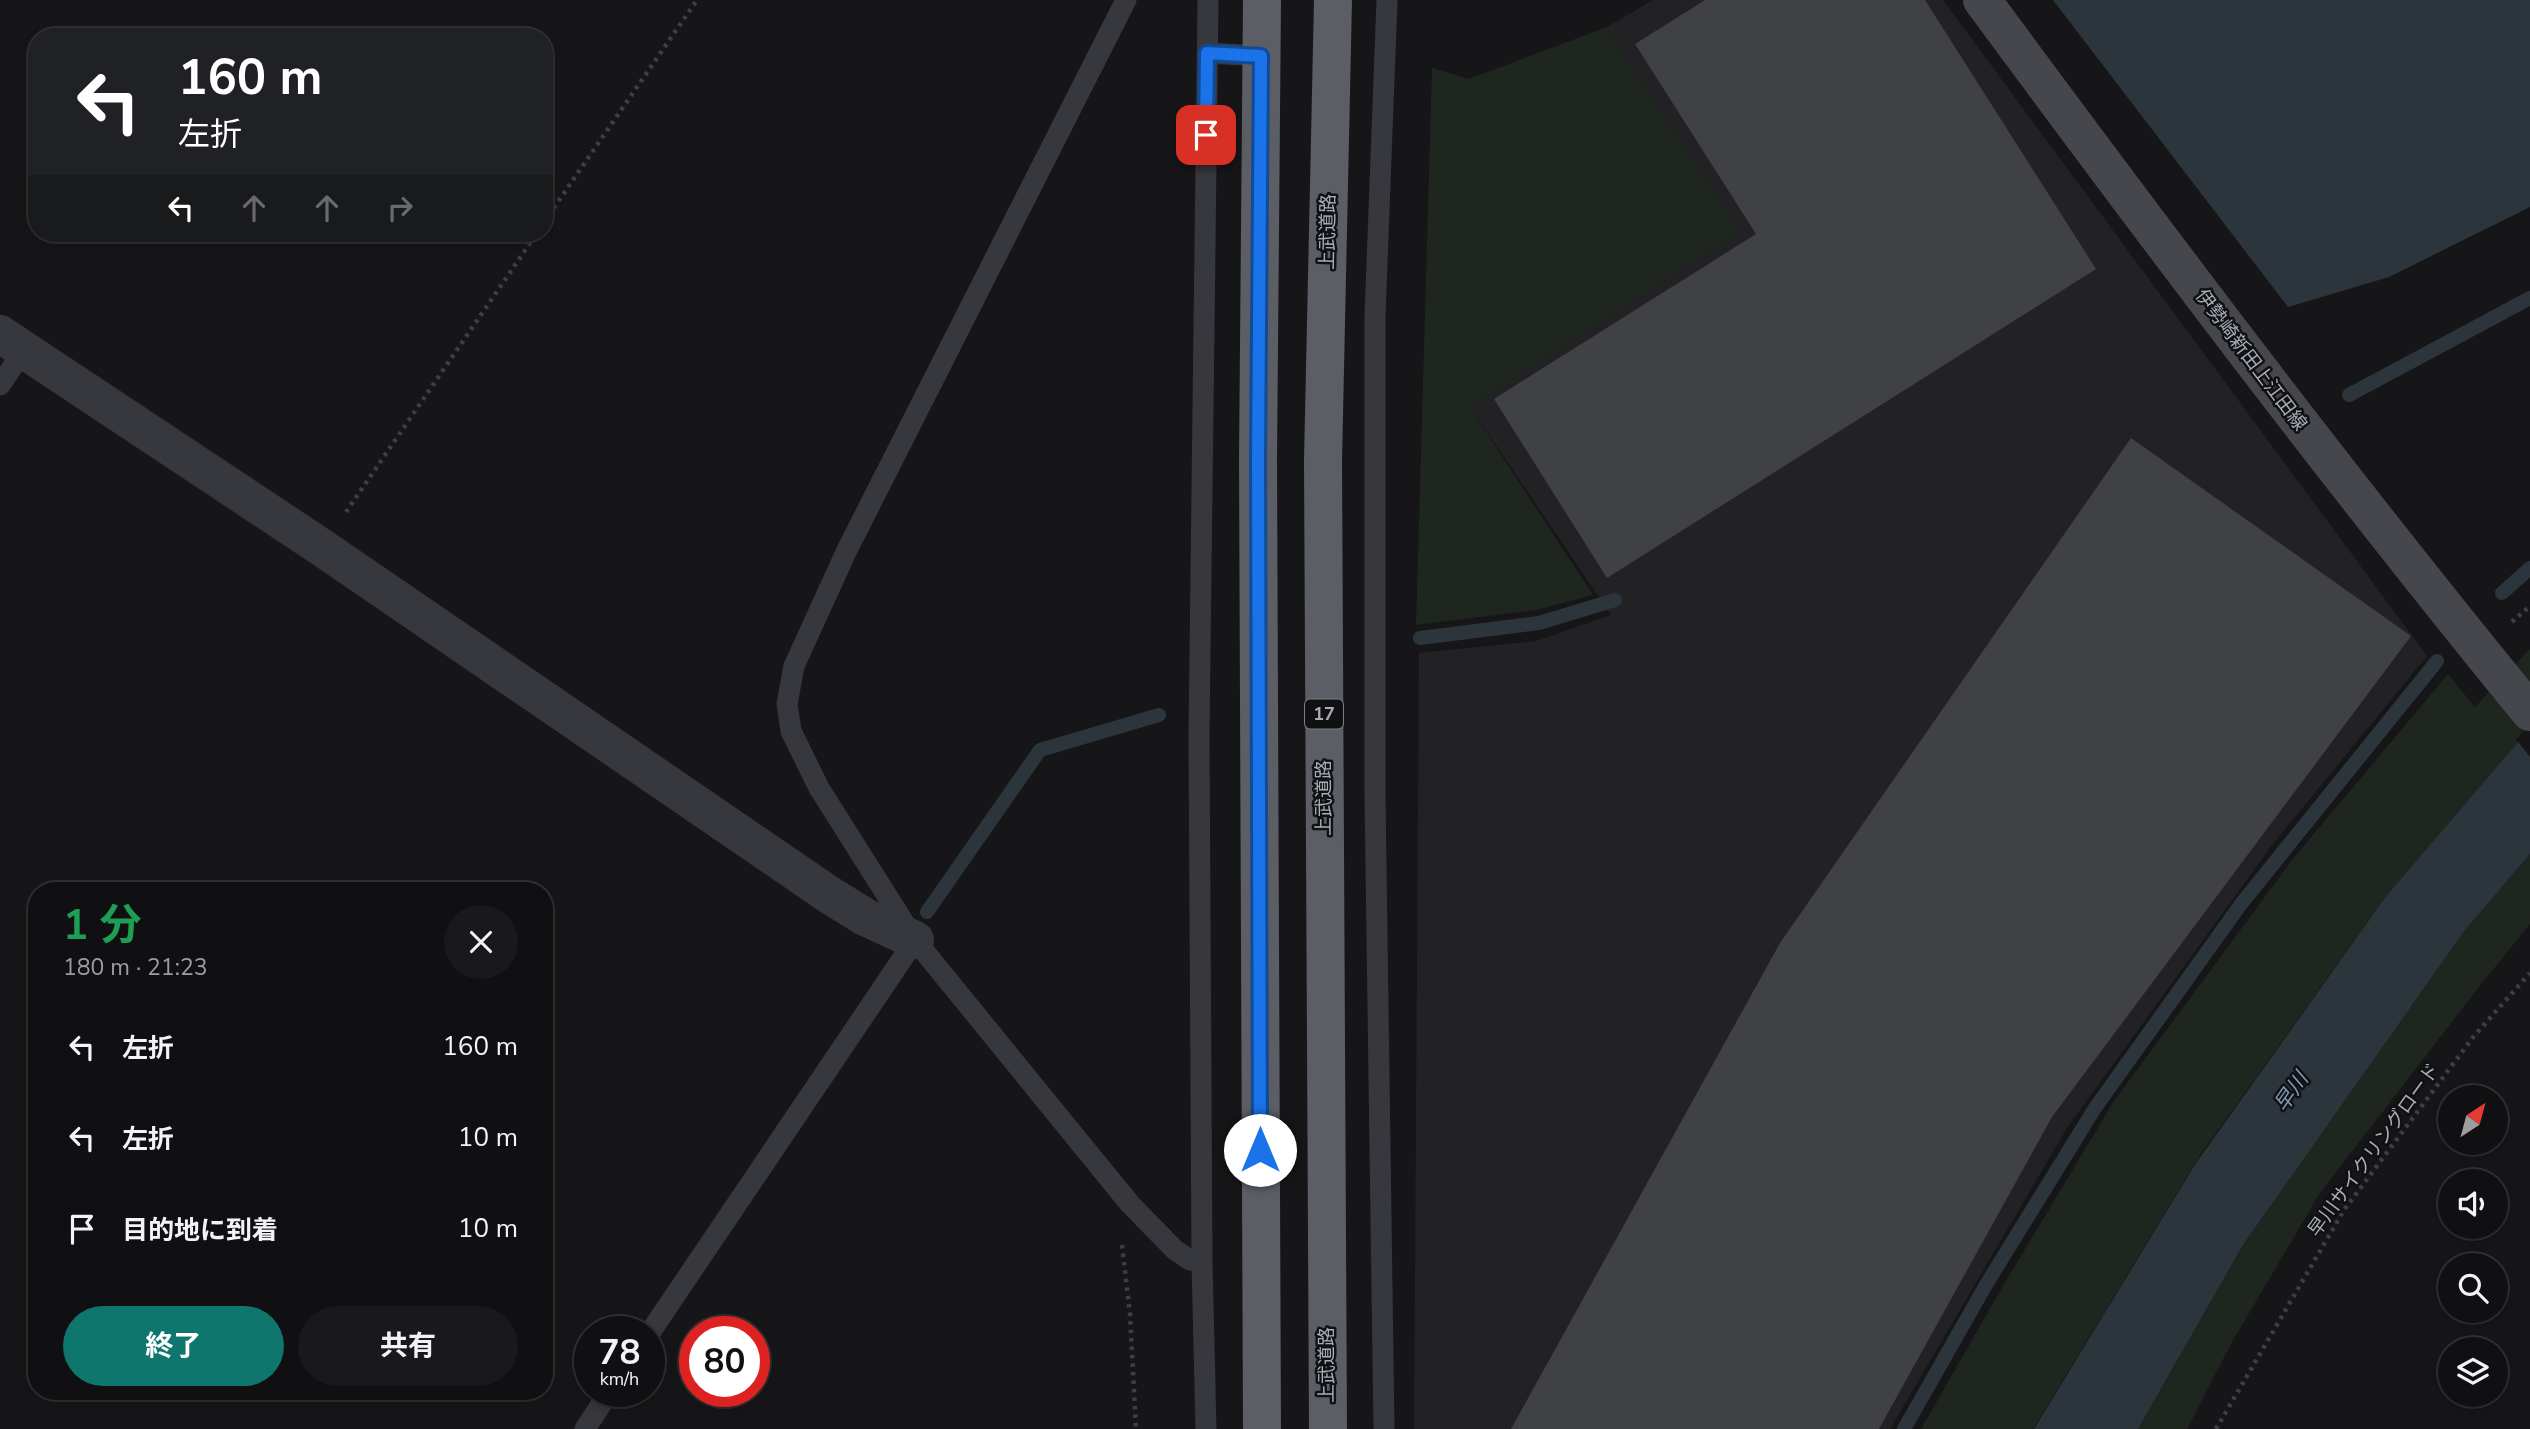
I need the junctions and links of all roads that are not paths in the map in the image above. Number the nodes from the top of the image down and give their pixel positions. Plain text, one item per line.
1 (1126, 0) edge
2 (1208, 0) edge
3 (1262, 0) edge
4 (1333, 0) edge
5 (1387, 0) edge
6 (1982, 0) edge
7 (1207, 53) junction
8 (1261, 56) junction
9 (12, 342) edge
10 (0, 385) edge
11 (2530, 712) edge
12 (915, 940) junction
13 (1202, 1262) junction
14 (661, 1316) edge
15 (599, 1407) edge
16 (585, 1429) edge
17 (1206, 1429) edge
18 (1262, 1429) edge
19 (1328, 1429) edge
20 (1384, 1429) edge

1 - 12 lane
2 - 7 lane
3 - 8 highway
4 - 19 highway, 上武道路 / 17
5 - 20 lane
6 - 11 main road, 伊勢崎新田上江田線
7 - 8 lane
7 - 13 lane
8 - 18 highway
9 - 10 lane
9 - 12 street
12 - 13 lane
12 - 14 lane
13 - 17 lane
15 - 16 lane

